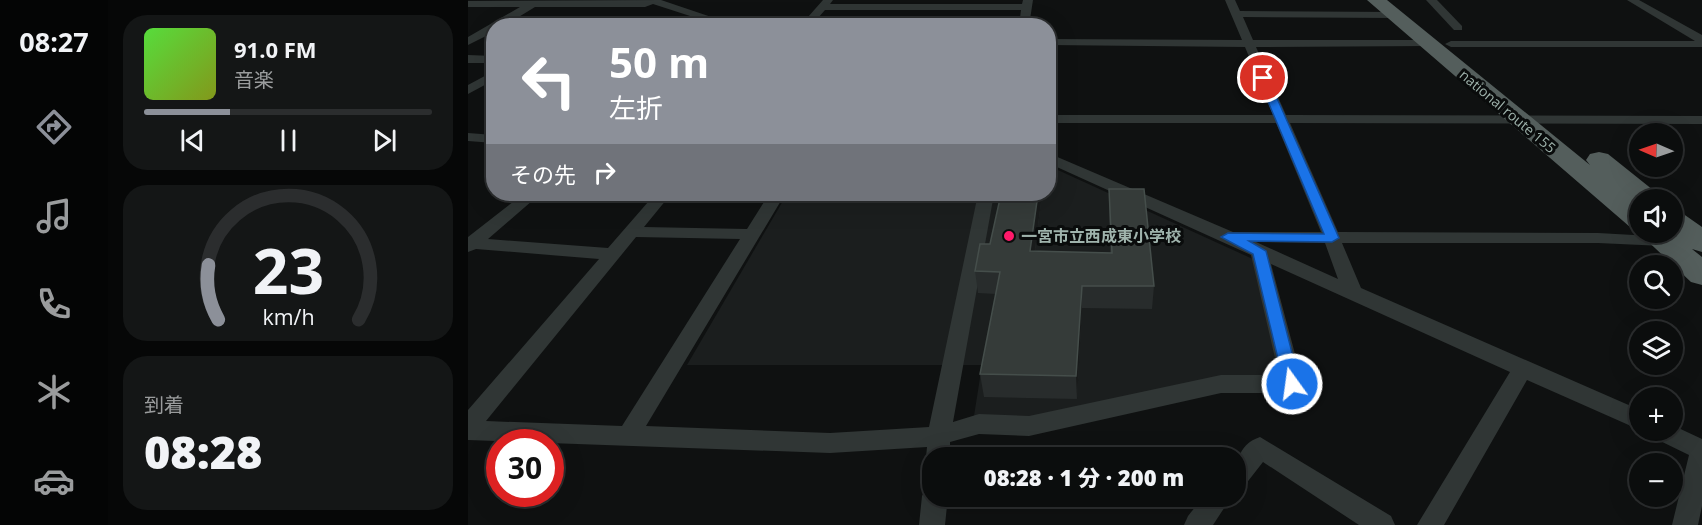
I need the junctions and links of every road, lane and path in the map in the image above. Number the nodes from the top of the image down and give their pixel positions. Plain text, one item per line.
1 (653, 0) edge
2 (1431, 0) edge
3 (1632, 0) edge
4 (536, 2) edge
5 (1027, 3) edge
6 (468, 4) edge
7 (825, 4) edge
8 (1389, 5) edge
9 (1233, 7) edge
10 (509, 18) edge
11 (708, 18) edge
12 (812, 18) edge
13 (1025, 18) edge
14 (486, 31) edge
15 (1446, 38) junction
16 (468, 42) edge
17 (1056, 42) edge
18 (1702, 42) edge
19 (1248, 44) junction
20 (468, 59) edge
21 (486, 60) edge
22 (486, 80) edge
23 (468, 90) edge
24 (1056, 119) edge
25 (1548, 119) junction
26 (1280, 120) junction
27 (1517, 120) junction
28 (1702, 120) edge
29 (468, 137) edge
30 (486, 138) edge
31 (1056, 161) edge
32 (1634, 189) edge
33 (523, 201) edge
34 (657, 201) edge
35 (773, 201) edge
36 (985, 201) edge
37 (1629, 212) edge
38 (632, 232) junction
39 (752, 234) junction
40 (1629, 235) edge
41 (1228, 237) junction
42 (1683, 237) edge
43 (1332, 238) junction
44 (1702, 242) edge
45 (1674, 243) edge
46 (470, 245) edge
47 (1259, 251) junction
48 (613, 254) junction
49 (1702, 274) edge
50 (1353, 293) junction
51 (1523, 369) junction
52 (1629, 416) edge
53 (468, 428) edge
54 (628, 436) junction
55 (1683, 441) edge
56 (939, 447) edge
57 (1702, 450) edge
58 (1246, 464) edge
59 (934, 507) edge
60 (1211, 507) edge
61 (932, 525) edge
62 (1197, 525) edge
63 (1382, 525) edge
64 (1430, 525) edge
65 (1685, 525) edge

1 - 4 street
1 - 11 street
2 - 15 street
3 - 18 street
4 - 6 street
4 - 10 street
5 - 7 street
5 - 13 street
7 - 12 street
8 - 9 street
8 - 15 highway, national route 155
9 - 19 street
14 - 16 street
15 - 18 street
15 - 19 street
15 - 25 highway, national route 155
15 - 27 highway, national route 155
17 - 19 street
19 - 26 street
20 - 21 street
22 - 23 street
24 - 26 street
25 - 27 street
25 - 28 street
25 - 32 highway, national route 155
26 - 27 street
26 - 43 street
27 - 37 highway, national route 155
29 - 30 street
31 - 41 street
33 - 46 street
34 - 38 street
35 - 39 street
36 - 56 street
38 - 39 street
38 - 48 street
39 - 54 street
40 - 43 street
41 - 43 street
41 - 47 street
42 - 44 highway
43 - 50 street
45 - 49 highway
46 - 48 street
47 - 50 street
47 - 56 street
48 - 53 street
50 - 51 street
51 - 52 street
51 - 64 street
53 - 54 street
54 - 56 street
55 - 57 street
57 - 65 street
58 - 63 street
59 - 61 street
60 - 62 street

